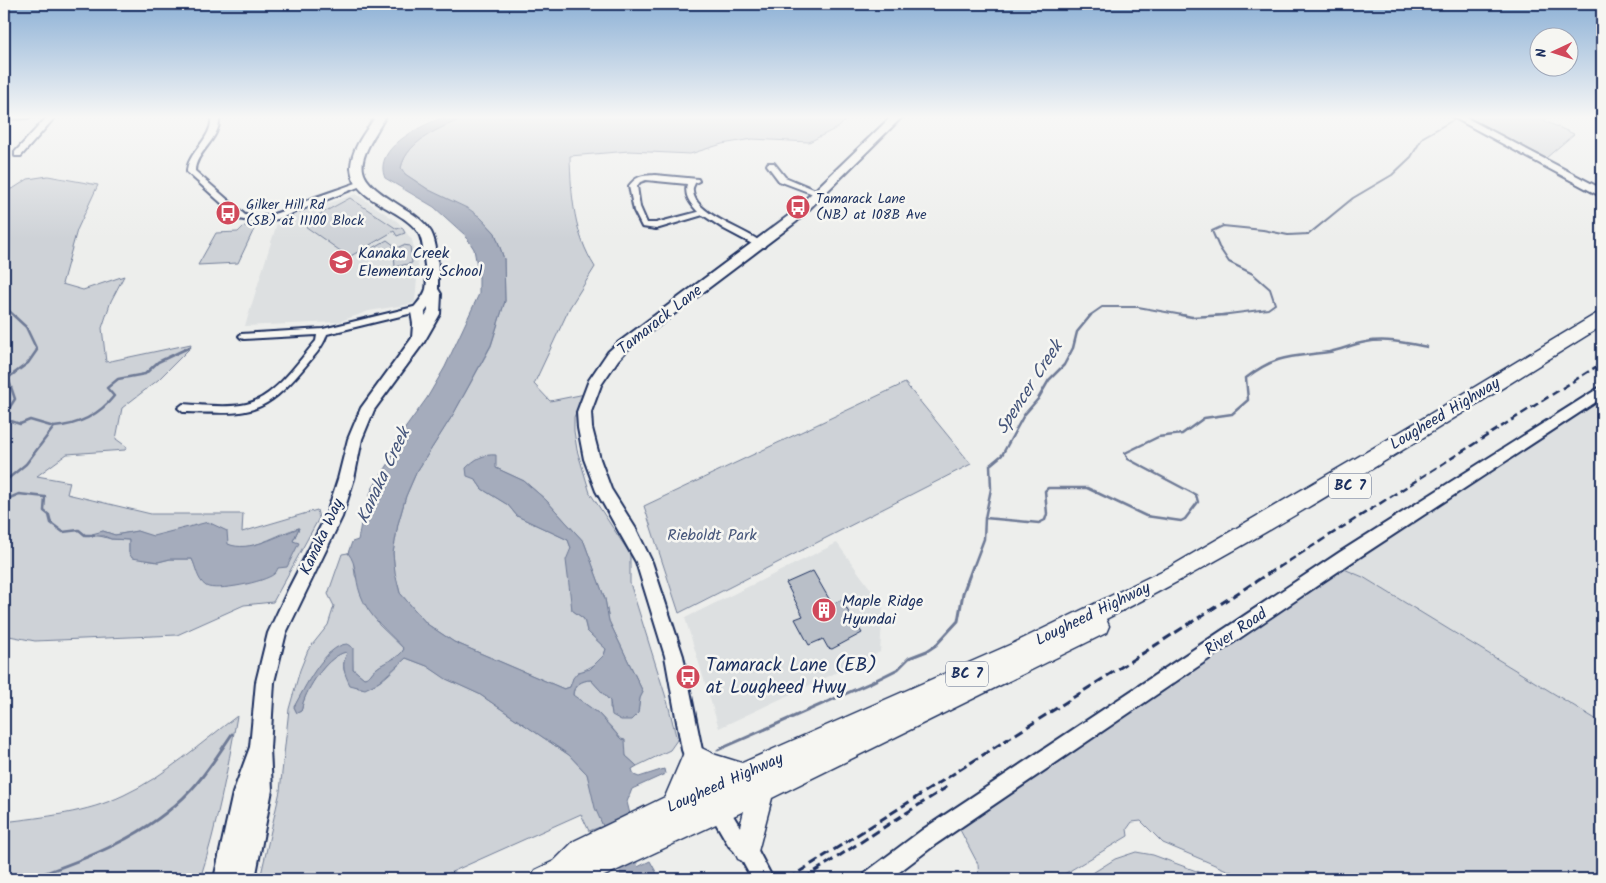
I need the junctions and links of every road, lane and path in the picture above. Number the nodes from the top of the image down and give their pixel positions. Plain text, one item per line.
1 (198, 157) edge
2 (359, 157) edge
3 (856, 157) edge
4 (1533, 157) edge
5 (771, 165) dead end
6 (362, 184) junction
7 (819, 193) junction
8 (1602, 194) edge
9 (702, 212) junction
10 (760, 245) junction
11 (427, 312) junction
12 (1602, 318) edge
13 (323, 332) junction
14 (1602, 332) edge
15 (244, 336) dead end
16 (1602, 391) edge
17 (183, 408) dead end
18 (260, 748) junction
19 (695, 757) junction
20 (741, 775) junction
21 (761, 790) junction
22 (712, 800) junction
23 (674, 806) junction
24 (655, 827) junction
25 (747, 850) junction
26 (554, 875) edge
27 (224, 879) edge
28 (245, 879) edge
29 (763, 879) edge
30 (873, 879) edge

1 - 6 street
2 - 6 street
3 - 7 street, Tamarack Lane
4 - 8 street
5 - 7 street
6 - 11 street, Kanaka Way
7 - 10 street, Tamarack Lane
9 - 9 street
9 - 10 street
10 - 19 street, Tamarack Lane
11 - 13 street
11 - 18 street, Kanaka Way
12 - 20 highway, Lougheed Highway / BC 7
13 - 15 street
13 - 17 street
14 - 21 highway, Lougheed Highway / BC 7
16 - 30 street, River Road
18 - 27 street, Kanaka Way
18 - 28 street, Kanaka Way
19 - 20 highway
19 - 22 street, Tamarack Lane
19 - 23 highway
20 - 22 highway, Lougheed Highway / BC 7
21 - 22 highway, Lougheed Highway / BC 7
21 - 25 highway
22 - 23 highway, Lougheed Highway / BC 7
22 - 24 highway, Lougheed Highway / BC 7
22 - 25 street
23 - 24 highway, Lougheed Highway / BC 7
24 - 26 highway, Lougheed Highway / BC 7
25 - 29 street

